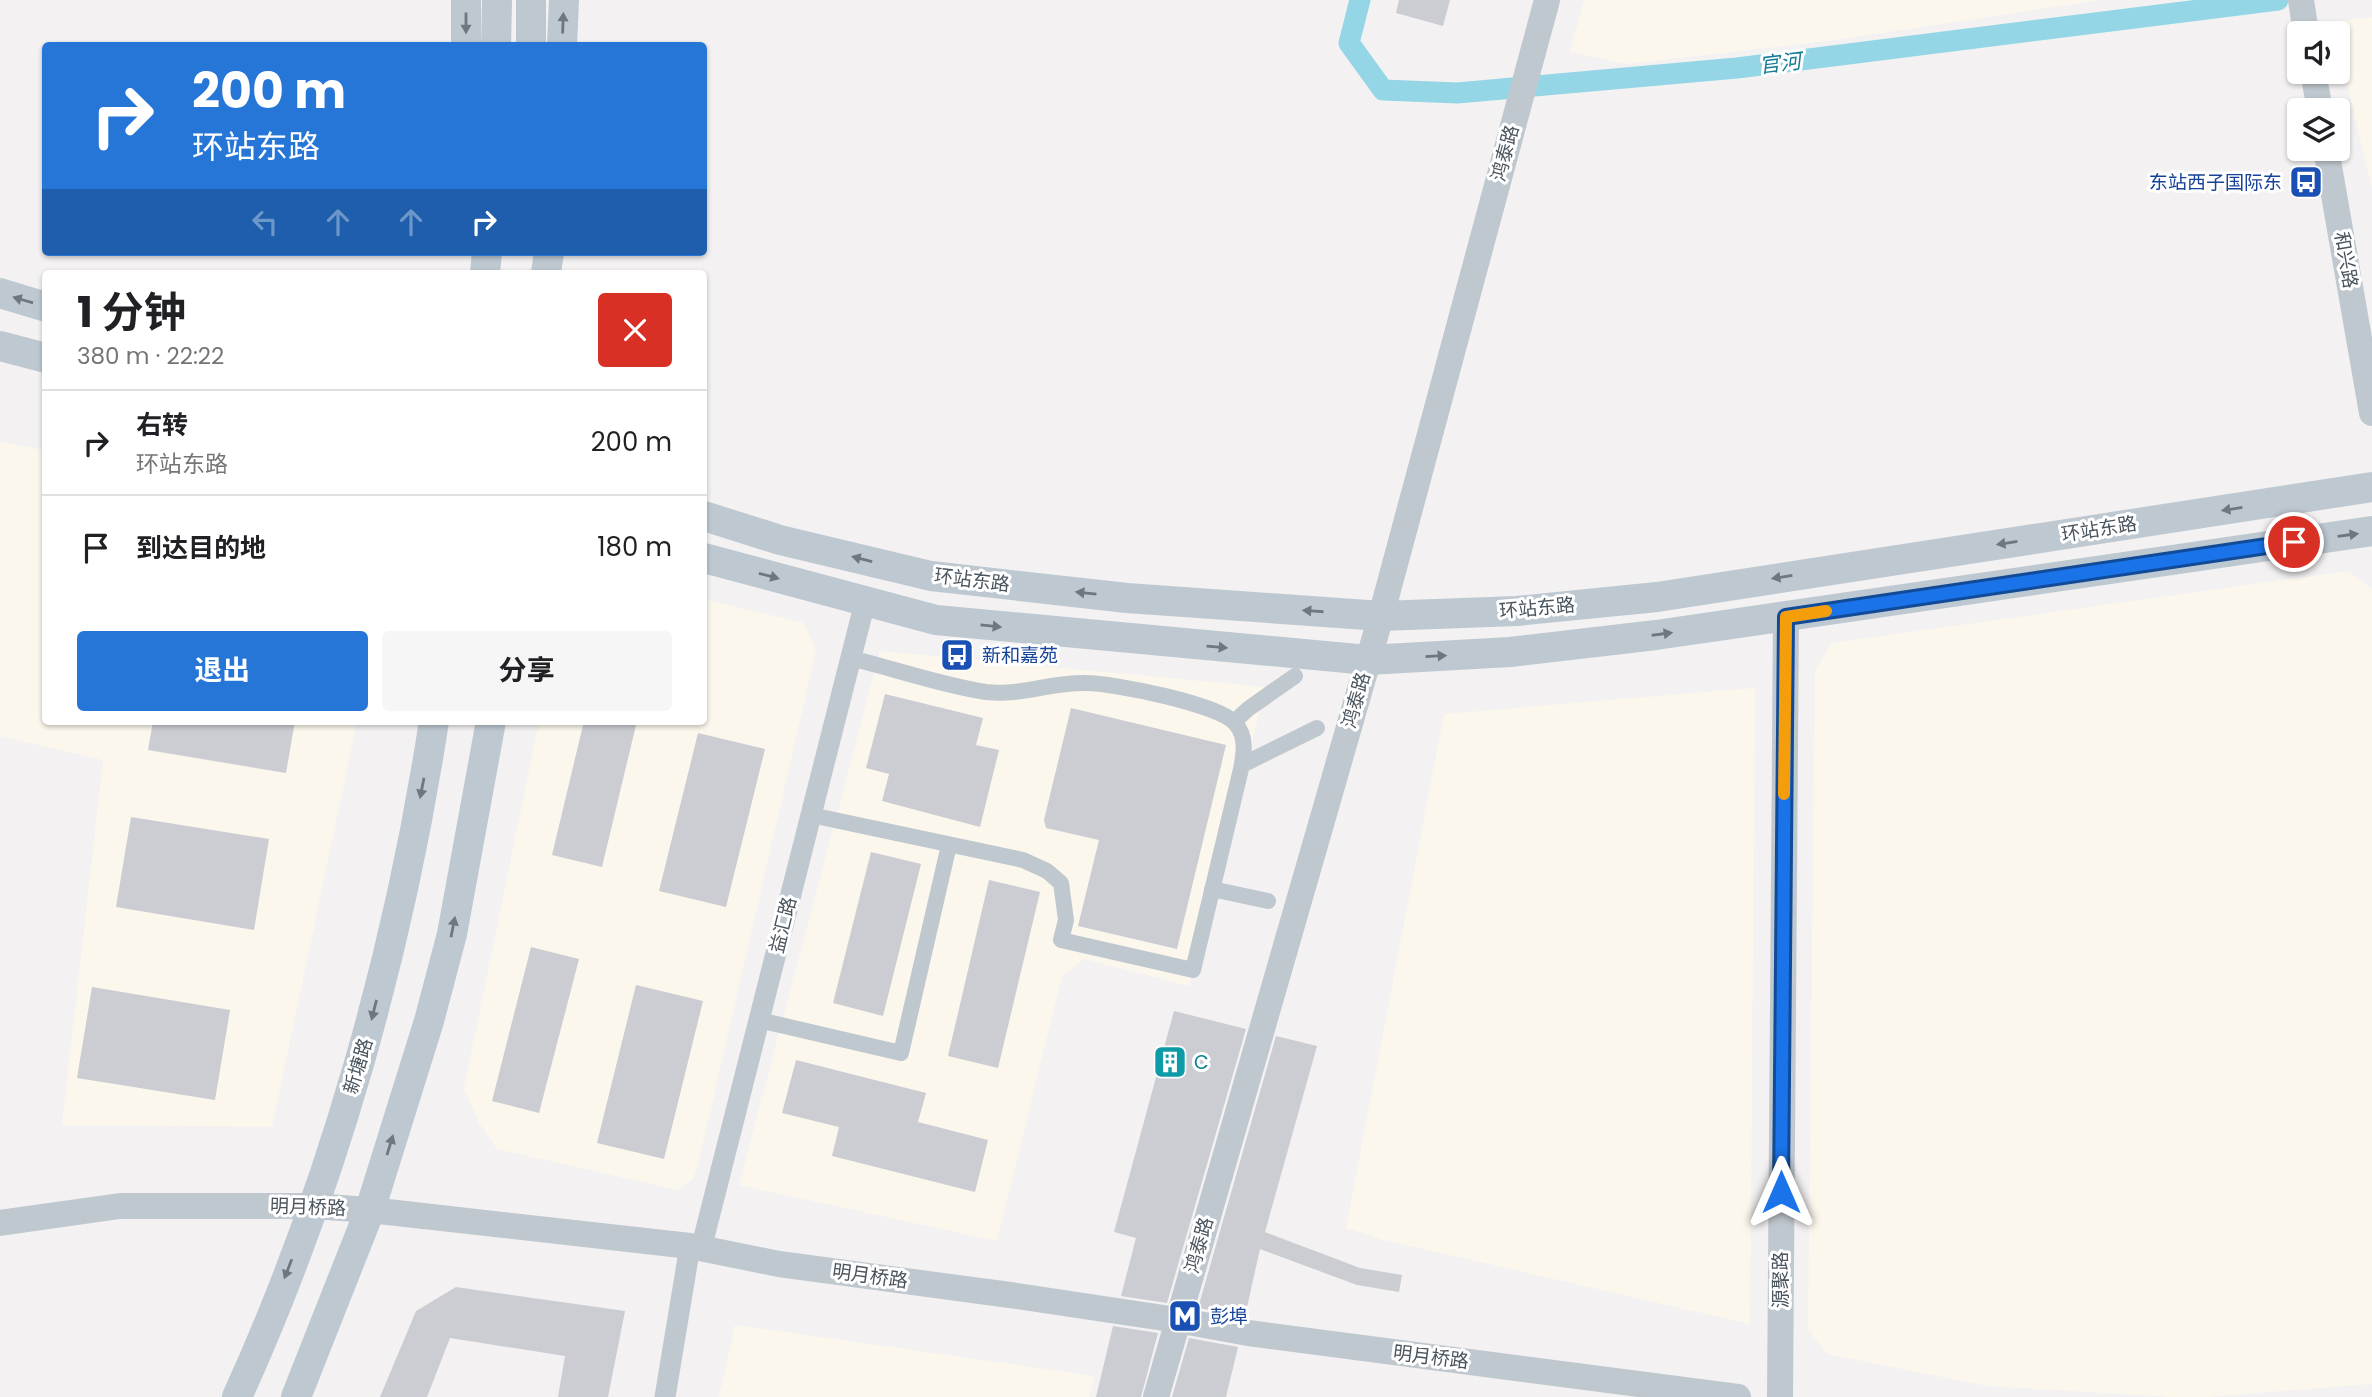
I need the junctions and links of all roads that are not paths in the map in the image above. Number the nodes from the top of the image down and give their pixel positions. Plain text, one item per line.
1 (466, 0) edge
2 (497, 0) edge
3 (531, 0) edge
4 (564, 0) edge
5 (1547, 0) edge
6 (2301, 0) edge
7 (2304, 21) edge
8 (466, 42) edge
9 (496, 42) edge
10 (531, 42) edge
11 (562, 42) edge
12 (2328, 161) edge
13 (0, 293) edge
14 (42, 306) edge
15 (0, 346) edge
16 (42, 357) edge
17 (2372, 413) edge
18 (2372, 487) edge
19 (707, 517) edge
20 (2372, 531) edge
21 (707, 559) edge
22 (864, 602) junction
23 (1381, 616) junction
24 (1786, 617) junction
25 (850, 658) junction
26 (1368, 660) junction
27 (1295, 676) dead end
28 (1234, 722) junction
29 (433, 725) edge
30 (490, 725) edge
31 (1317, 728) dead end
32 (1242, 765) junction
33 (811, 815) junction
34 (949, 845) junction
35 (1213, 889) junction
36 (1268, 901) dead end
37 (759, 1020) junction
38 (313, 1206) junction
39 (370, 1210) junction
40 (0, 1223) edge
41 (695, 1247) junction
42 (1177, 1320) junction
43 (237, 1397) edge
44 (296, 1397) edge
45 (665, 1397) edge
46 (1156, 1397) edge
47 (1738, 1397) edge
48 (1780, 1397) edge

1 -> 8 main road
2 - 9 main road
3 - 10 main road
11 -> 4 main road
5 - 23 street, 鸿泰路
6 - 7 street
12 - 17 street, 和兴路
14 -> 13 main road
15 - 16 main road
18 -> 23 main road, 环站东路
23 -> 19 main road, 环站东路
24 -> 20 main road, 环站东路
21 -> 22 main road, 环站东路
22 - 25 street, 益汇路
22 -> 26 main road, 环站东路
23 - 26 street, 鸿泰路
26 -> 24 main road, 环站东路
24 - 48 street, 源聚路
25 - 28 street
25 - 33 street, 益汇路
26 - 42 street, 鸿泰路
27 - 28 street
28 - 32 street
29 -> 38 main road, 新塘路
39 -> 30 main road
31 - 32 street
32 - 35 street
33 - 34 street
33 - 37 street, 益汇路
34 - 35 street
34 - 37 street
35 - 36 street
37 - 41 street, 益汇路
38 - 39 street, 明月桥路
38 - 40 street, 明月桥路
38 -> 43 main road, 新塘路
39 - 41 street, 明月桥路
39 - 44 main road
41 - 42 street, 明月桥路
41 - 45 street, 益汇路
42 - 46 street, 鸿泰路
42 - 47 street, 明月桥路

